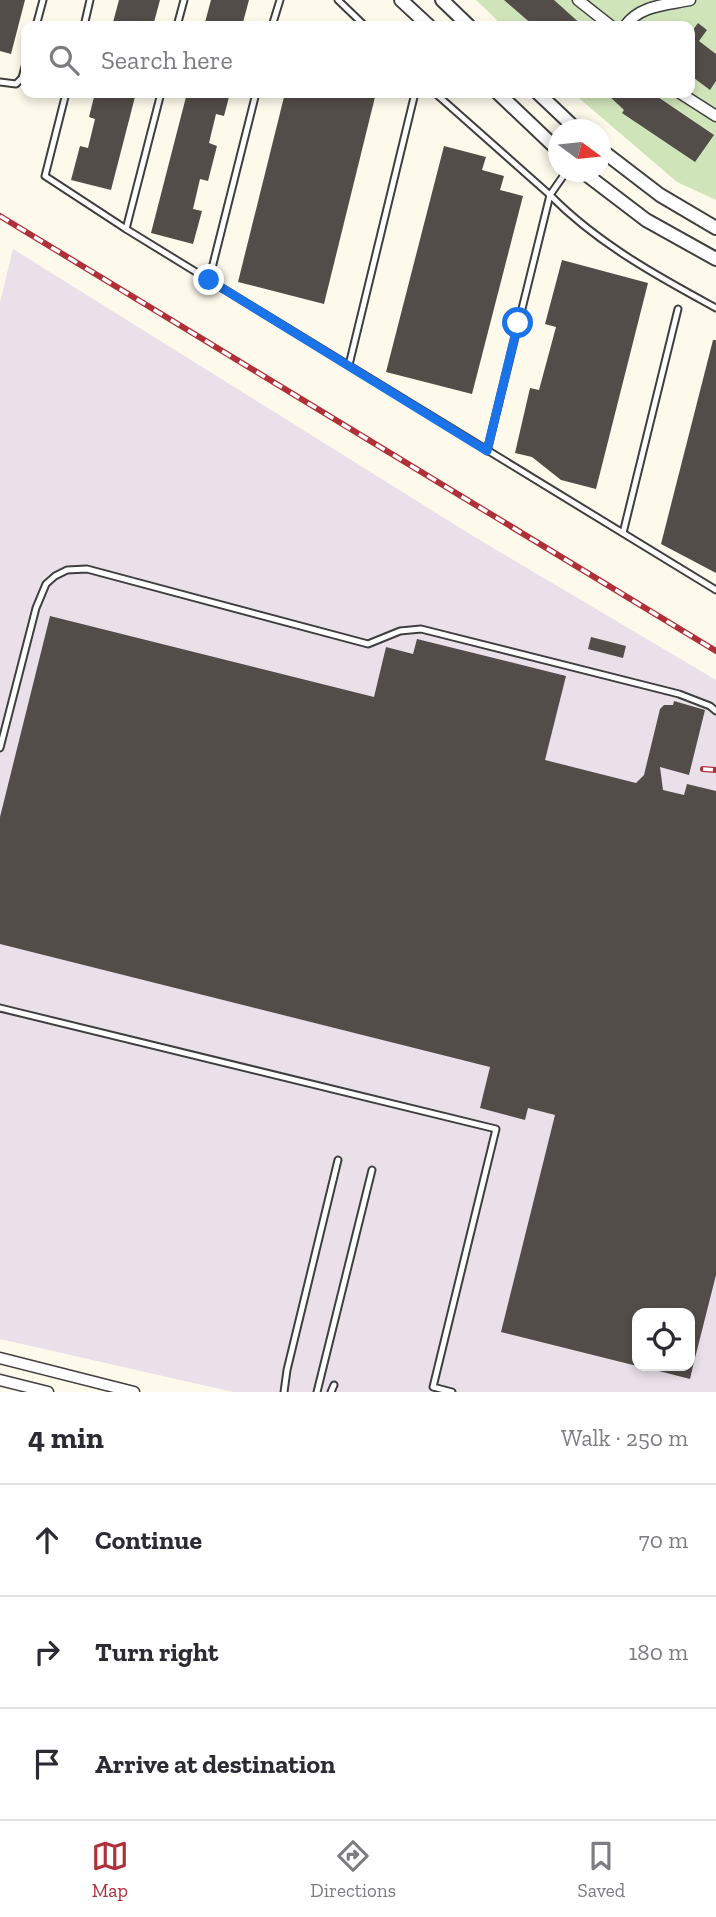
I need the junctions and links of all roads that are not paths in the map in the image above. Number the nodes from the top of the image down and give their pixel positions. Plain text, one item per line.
1 (43, 0) edge
2 (90, 0) edge
3 (184, 0) edge
4 (279, 0) edge
5 (338, 0) edge
6 (401, 0) edge
7 (442, 0) edge
8 (578, 0) edge
9 (690, 0) edge
10 (37, 21) edge
11 (85, 21) edge
12 (178, 21) edge
13 (273, 21) edge
14 (360, 21) edge
15 (424, 21) edge
16 (464, 21) edge
17 (605, 21) edge
18 (629, 21) edge
19 (21, 79) edge
20 (0, 82) edge
21 (65, 98) edge
22 (160, 98) edge
23 (255, 98) edge
24 (414, 98) edge
25 (441, 98) edge
26 (503, 98) edge
27 (543, 98) edge
28 (688, 98) edge
29 (716, 116) edge
30 (565, 119) edge
31 (548, 140) edge
32 (611, 157) edge
33 (559, 182) edge
34 (596, 182) edge
35 (550, 195) junction
36 (716, 228) edge
37 (126, 229) junction
38 (716, 259) edge
39 (209, 280) junction
40 (716, 308) edge
41 (678, 309) dead end
42 (349, 365) junction
43 (487, 451) junction
44 (622, 533) junction
45 (716, 590) edge
46 (716, 710) edge
47 (0, 748) edge
48 (0, 1007) edge
49 (338, 1160) dead end
50 (372, 1170) dead end
51 (0, 1358) edge
52 (0, 1380) edge
53 (48, 1392) edge
54 (134, 1392) edge
55 (284, 1392) edge
56 (317, 1392) edge
57 (452, 1392) edge

1 - 10 lane
2 - 11 lane
3 - 12 lane
4 - 13 lane
5 - 14 lane
6 - 15 street
7 - 16 street
8 - 17 street
9 - 18 street
19 - 20 lane
21 - 37 lane
22 - 37 lane
23 - 39 lane
24 - 42 lane
25 - 35 lane
26 - 31 street
27 - 30 street
28 - 29 street
32 - 36 street
33 - 35 lane
34 - 38 street
35 - 40 lane
35 - 43 lane
37 - 39 lane
39 - 42 lane
41 - 44 lane
42 - 43 lane
43 - 44 lane
44 - 45 lane
46 - 47 lane
48 - 57 lane
49 - 55 lane
50 - 56 lane
51 - 54 street
52 - 53 street

